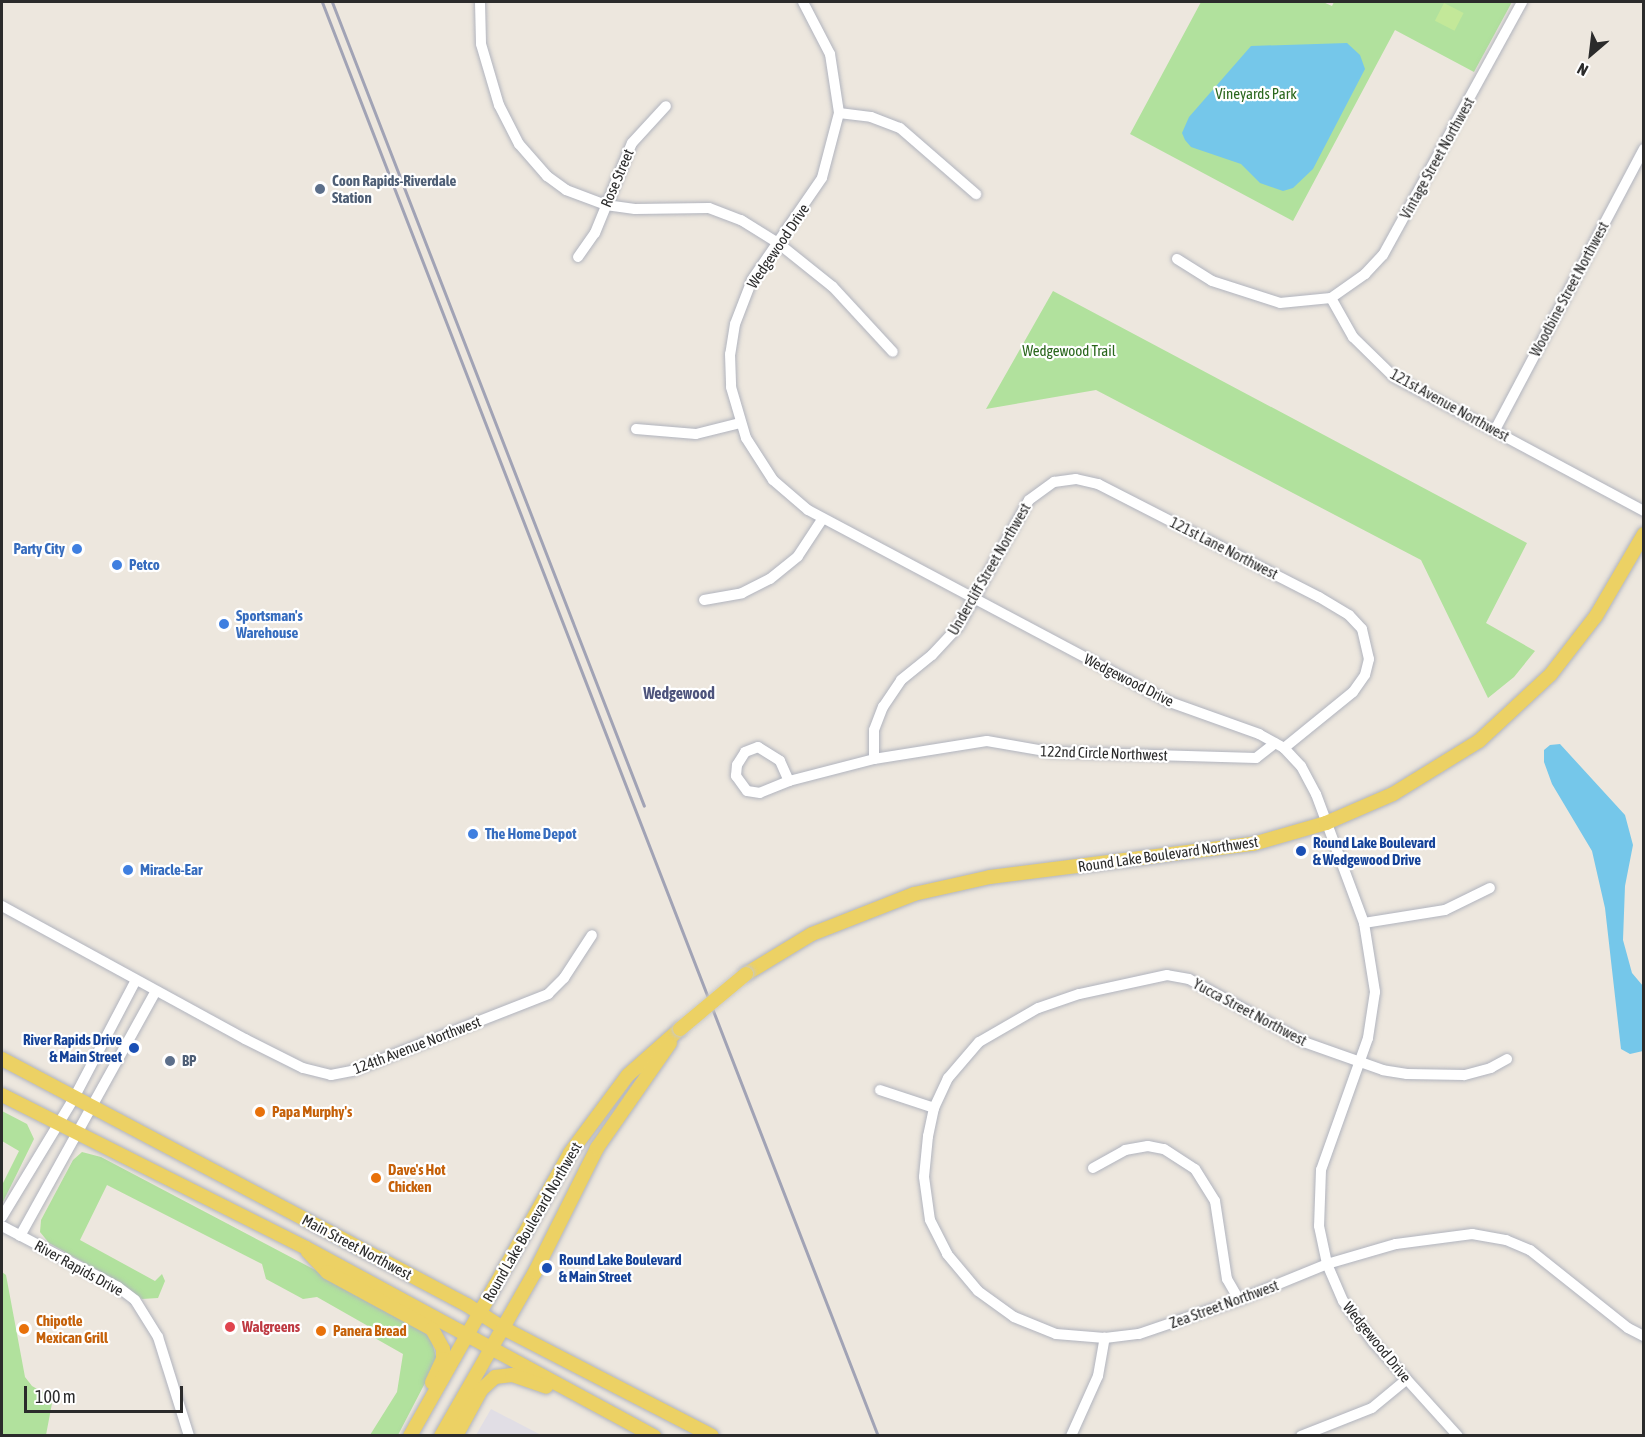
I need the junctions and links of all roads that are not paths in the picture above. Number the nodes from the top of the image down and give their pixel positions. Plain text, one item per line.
1 (480, 2) edge
2 (803, 2) edge
3 (1522, 2) edge
4 (666, 106) dead end
5 (839, 113) junction
6 (1644, 149) edge
7 (976, 195) dead end
8 (606, 205) junction
9 (778, 243) junction
10 (578, 257) dead end
11 (1177, 259) dead end
12 (1331, 298) junction
13 (893, 352) dead end
14 (740, 423) junction
15 (636, 429) dead end
16 (1495, 430) junction
17 (1064, 480) joint
18 (1644, 511) edge
19 (823, 518) junction
20 (1644, 534) edge
21 (975, 599) junction
22 (704, 600) dead end
23 (1368, 644) joint
24 (1280, 746) junction
25 (874, 759) junction
26 (789, 781) junction
27 (1326, 823) junction
28 (1490, 888) dead end
29 (2, 906) edge
30 (1364, 923) junction
31 (592, 935) dead end
32 (135, 982) junction
33 (155, 992) junction
34 (680, 1029) junction
35 (2, 1059) edge
36 (1507, 1059) dead end
37 (1361, 1060) junction
38 (880, 1089) dead end
39 (2, 1095) edge
40 (74, 1098) junction
41 (94, 1108) junction
42 (934, 1108) junction
43 (55, 1123) junction
44 (75, 1133) junction
45 (1093, 1168) dead end
46 (2, 1217) edge
47 (2, 1226) edge
48 (20, 1236) junction
49 (306, 1248) junction
50 (1327, 1264) junction
51 (1239, 1300) junction
52 (481, 1312) junction
53 (503, 1328) junction
54 (468, 1335) junction
55 (1644, 1336) edge
56 (1105, 1338) junction
57 (488, 1348) junction
58 (1407, 1379) junction
59 (562, 1388) junction
60 (413, 1431) edge
61 (189, 1436) edge
62 (441, 1436) edge
63 (456, 1436) edge
64 (654, 1436) edge
65 (712, 1436) edge
66 (1071, 1436) edge
67 (1301, 1436) edge
68 (1458, 1436) edge

1 - 8 street
2 - 5 street, Wedgewood Drive
3 - 12 street, Vintage Street Northwest
4 - 8 street, Rose Street
5 - 7 street
5 - 9 street, Wedgewood Drive
6 - 16 street, Woodbine Street Northwest
8 - 9 street
8 - 10 street, Rose Street
9 - 13 street
9 - 14 street, Wedgewood Drive
11 - 12 street
12 - 16 street, 121st Avenue Northwest
14 - 15 street
14 - 19 street, Wedgewood Drive
16 - 18 street, 121st Avenue Northwest
17 - 21 street, Undercliff Street Northwest
17 - 23 street, 121st Lane Northwest
19 - 21 street, Wedgewood Drive
19 - 22 street
20 - 27 main road, Round Lake Boulevard Northwest
21 - 24 street, Wedgewood Drive
21 - 25 street, Undercliff Street Northwest
23 - 24 street, 122nd Circle Northwest
24 - 25 street, 122nd Circle Northwest
24 - 27 street, Wedgewood Drive
25 - 26 street, 122nd Circle Northwest
26 - 26 street, 122nd Circle Northwest
27 - 30 street, Wedgewood Drive
27 - 34 main road, Round Lake Boulevard Northwest, bridge
28 - 30 street
29 - 32 street
30 - 37 street, Wedgewood Drive
31 - 33 street, 124th Avenue Northwest
32 - 33 street, 124th Avenue Northwest
32 - 40 street
33 - 41 street, River Rapids Drive
34 - 52 main road, Round Lake Boulevard Northwest
34 - 53 main road, Round Lake Boulevard Northwest
35 - 40 main road, Main Street Northwest
36 - 37 street, Yucca Street Northwest
37 - 42 street, Yucca Street Northwest
37 - 50 street, Wedgewood Drive
38 - 42 street
39 - 43 main road, Main Street Northwest
40 - 41 main road, Main Street Northwest
40 - 43 street
41 - 44 street, River Rapids Drive
41 - 52 main road, Main Street Northwest
42 - 56 street, Zea Street Northwest
43 - 44 main road, Main Street Northwest
43 - 46 street
44 - 48 street, River Rapids Drive
44 - 49 main road, Main Street Northwest
45 - 51 street
47 - 48 street, River Rapids Drive
48 - 61 street, River Rapids Drive
49 - 54 main road, Main Street Northwest
49 - 60 main road
50 - 51 street, Zea Street Northwest
50 - 55 street, Zea Street Northwest
50 - 58 street, Wedgewood Drive
51 - 56 street, Zea Street Northwest
52 - 53 main road, Main Street Northwest
52 - 54 main road, Round Lake Boulevard Northwest
53 - 57 main road, Round Lake Boulevard Northwest
53 - 65 main road, Main Street Northwest
54 - 57 main road, Main Street Northwest
54 - 60 main road, Round Lake Boulevard Northwest
56 - 66 street
57 - 59 main road, Main Street Northwest
57 - 62 main road, Round Lake Boulevard Northwest
58 - 67 street
58 - 68 street, Wedgewood Drive
59 - 63 main road
59 - 64 main road, Main Street Northwest

